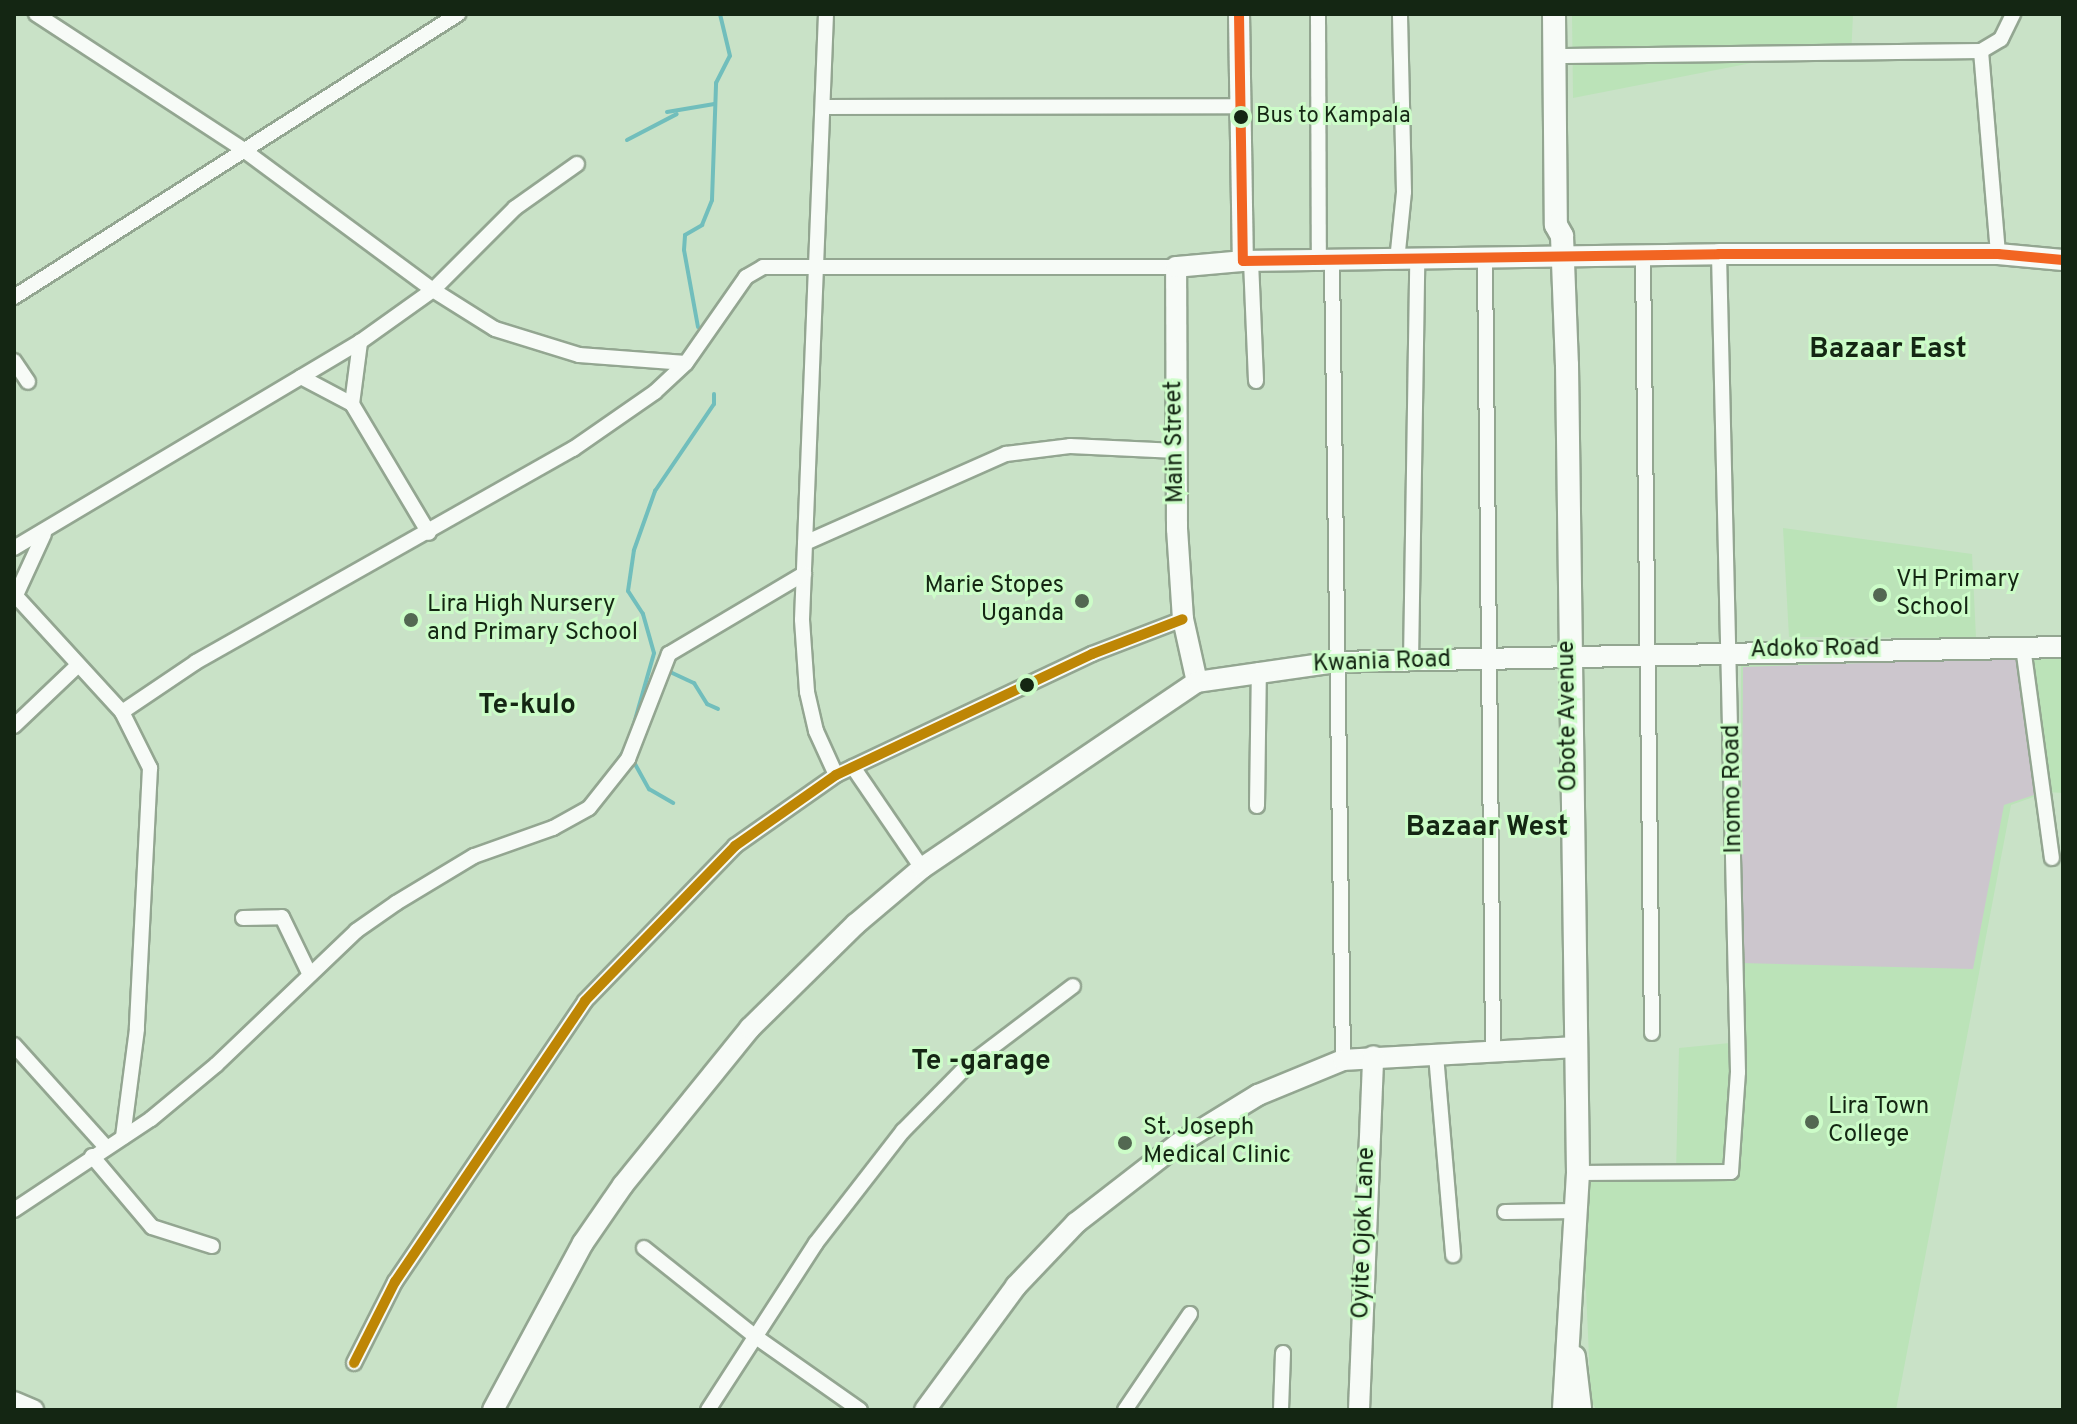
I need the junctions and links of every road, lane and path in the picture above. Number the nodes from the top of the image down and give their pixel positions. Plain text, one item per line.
1 (36, 14) edge
2 (458, 14) edge
3 (826, 14) edge
4 (1239, 14) edge
5 (1318, 14) edge
6 (1400, 14) edge
7 (1554, 14) edge
8 (1565, 14) edge
9 (2013, 14) edge
10 (1981, 51) junction
11 (1565, 56) junction
12 (1238, 106) junction
13 (825, 107) junction
14 (245, 151) junction
15 (577, 164) dead end
16 (1562, 236) junction
17 (1719, 254) junction
18 (1998, 254) junction
19 (1643, 256) junction
20 (1485, 259) junction
21 (1563, 259) junction
22 (2063, 260) edge
23 (1247, 261) junction
24 (1407, 261) junction
25 (1326, 263) junction
26 (1176, 267) junction
27 (817, 269) junction
28 (433, 290) junction
29 (14, 297) edge
30 (360, 342) junction
31 (14, 361) edge
32 (686, 363) junction
33 (301, 377) junction
34 (1256, 381) dead end
35 (28, 382) dead end
36 (352, 404) junction
37 (1177, 451) junction
38 (429, 533) junction
39 (44, 534) junction
40 (805, 543) junction
41 (14, 548) edge
42 (804, 574) junction
43 (15, 594) edge
44 (1183, 619) junction
45 (2023, 647) junction
46 (2063, 647) edge
47 (1732, 650) junction
48 (1648, 654) junction
49 (1568, 656) junction
50 (1489, 660) junction
51 (1335, 662) junction
52 (1411, 662) junction
53 (78, 665) junction
54 (1259, 670) junction
55 (1197, 682) junction
56 (122, 712) junction
57 (14, 726) edge
58 (853, 767) junction
59 (836, 775) junction
60 (1257, 806) dead end
61 (2052, 858) dead end
62 (922, 868) junction
63 (243, 918) dead end
64 (310, 975) junction
65 (1073, 986) dead end
66 (1652, 1033) dead end
67 (14, 1045) edge
68 (1576, 1047) junction
69 (1493, 1051) junction
70 (1436, 1055) junction
71 (1373, 1056) junction
72 (1343, 1060) junction
73 (123, 1137) junction
74 (106, 1147) junction
75 (92, 1156) junction
76 (1578, 1173) junction
77 (14, 1210) edge
78 (1578, 1211) junction
79 (1505, 1212) dead end
80 (212, 1246) dead end
81 (644, 1248) dead end
82 (1453, 1255) dead end
83 (1190, 1314) dead end
84 (756, 1337) junction
85 (1283, 1353) dead end
86 (354, 1363) dead end
87 (14, 1402) edge
88 (33, 1410) edge
89 (493, 1410) edge
90 (708, 1410) edge
91 (860, 1410) edge
92 (925, 1410) edge
93 (1125, 1410) edge
94 (1281, 1410) edge
95 (1359, 1410) edge
96 (1578, 1410) edge

1 - 14 street
2 - 14 street
3 - 13 street
4 - 12 street
5 - 25 street
6 - 24 street
7 - 16 main road, Obote Avenue
8 - 11 main road, Obote Avenue
9 - 10 street
10 - 11 street
10 - 18 street
11 - 16 main road, Obote Avenue
12 - 13 street
12 - 23 street
13 - 27 street
14 - 28 street
14 - 29 street
15 - 28 street
16 - 21 main road, Obote Avenue
17 - 18 street
17 - 19 street
17 - 47 street, Inomo Road
18 - 22 street
19 - 21 street
19 - 48 street
20 - 21 street
20 - 24 street
20 - 50 street
21 - 49 main road, Obote Avenue
23 - 25 street
23 - 26 street
23 - 34 street
24 - 25 street
24 - 52 street
25 - 51 street
26 - 27 street
26 - 37 street, Main Street
27 - 32 street
27 - 40 street
28 - 30 street
28 - 32 street
30 - 33 street
30 - 36 street
31 - 35 street
32 - 38 street
33 - 36 street
33 - 39 street
36 - 38 street
37 - 40 street
37 - 44 street, Main Street
38 - 56 street
39 - 41 street
39 - 43 street
40 - 42 street
42 - 59 street
42 - 64 street
43 - 53 street
44 - 55 street, Main Street
44 - 58 street
45 - 46 street, Adoko Road
45 - 47 street, Adoko Road
45 - 61 street
47 - 48 street, Adoko Road
47 - 76 street, Inomo Road
48 - 49 street, Adoko Road
48 - 66 street
49 - 50 street, Kwania Road
49 - 68 main road, Obote Avenue
50 - 52 street, Kwania Road
50 - 69 street
51 - 52 street, Kwania Road
51 - 54 street, Kwania Road
51 - 72 street
53 - 56 street
53 - 57 street
54 - 55 street, Kwania Road
54 - 60 street
55 - 62 street
56 - 73 street
58 - 59 street
58 - 62 street
59 - 86 street
62 - 89 street
63 - 64 street
64 - 73 street
65 - 84 street
67 - 74 street
68 - 69 street
68 - 76 main road, Obote Avenue
69 - 70 street
70 - 71 street
70 - 82 street
71 - 72 street
71 - 95 street, Oyite Ojok Lane
72 - 92 street
73 - 74 street
74 - 75 street
75 - 77 street
75 - 80 street
76 - 78 main road, Obote Avenue
78 - 79 street
78 - 96 main road, Obote Avenue
81 - 84 street
83 - 93 street
84 - 90 street
84 - 91 street
85 - 94 street
87 - 88 street

